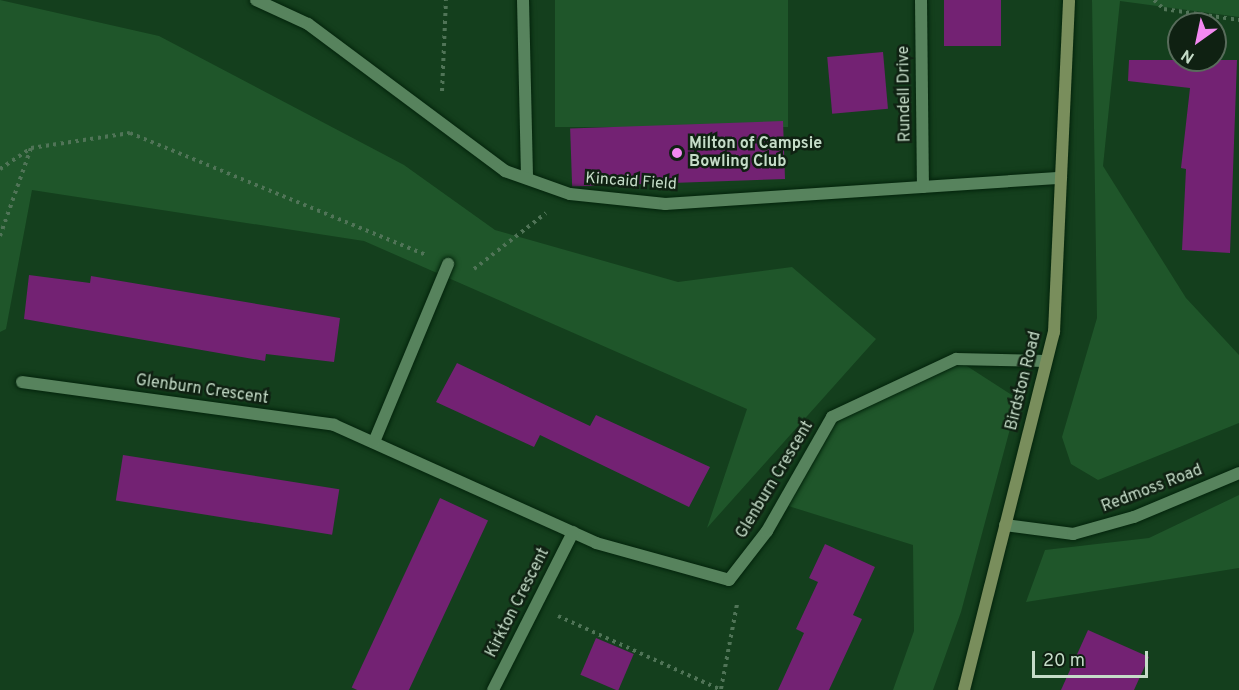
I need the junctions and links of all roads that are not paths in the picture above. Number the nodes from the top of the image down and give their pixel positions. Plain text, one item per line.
1 (256, 0) edge
2 (523, 0) edge
3 (921, 0) edge
4 (1069, 0) edge
5 (527, 178) junction
6 (1061, 178) junction
7 (923, 187) junction
8 (448, 264) road end
9 (1046, 361) junction
10 (22, 382) dead end
11 (374, 442) junction
12 (1239, 472) edge
13 (1005, 525) junction
14 (573, 532) junction
15 (493, 690) edge
16 (963, 690) edge

1 - 5 street, Kincaid Field
2 - 5 street
3 - 7 street, Rundell Drive
4 - 6 main road, Birdston Road
5 - 7 street, Kincaid Field
6 - 7 street, Kincaid Field
6 - 9 main road, Birdston Road
8 - 11 street
9 - 13 main road, Birdston Road
9 - 14 street, Glenburn Crescent
10 - 11 street, Glenburn Crescent
11 - 14 street, Glenburn Crescent
12 - 13 street, Redmoss Road
13 - 16 main road, Birdston Road
14 - 15 street, Kirkton Crescent

